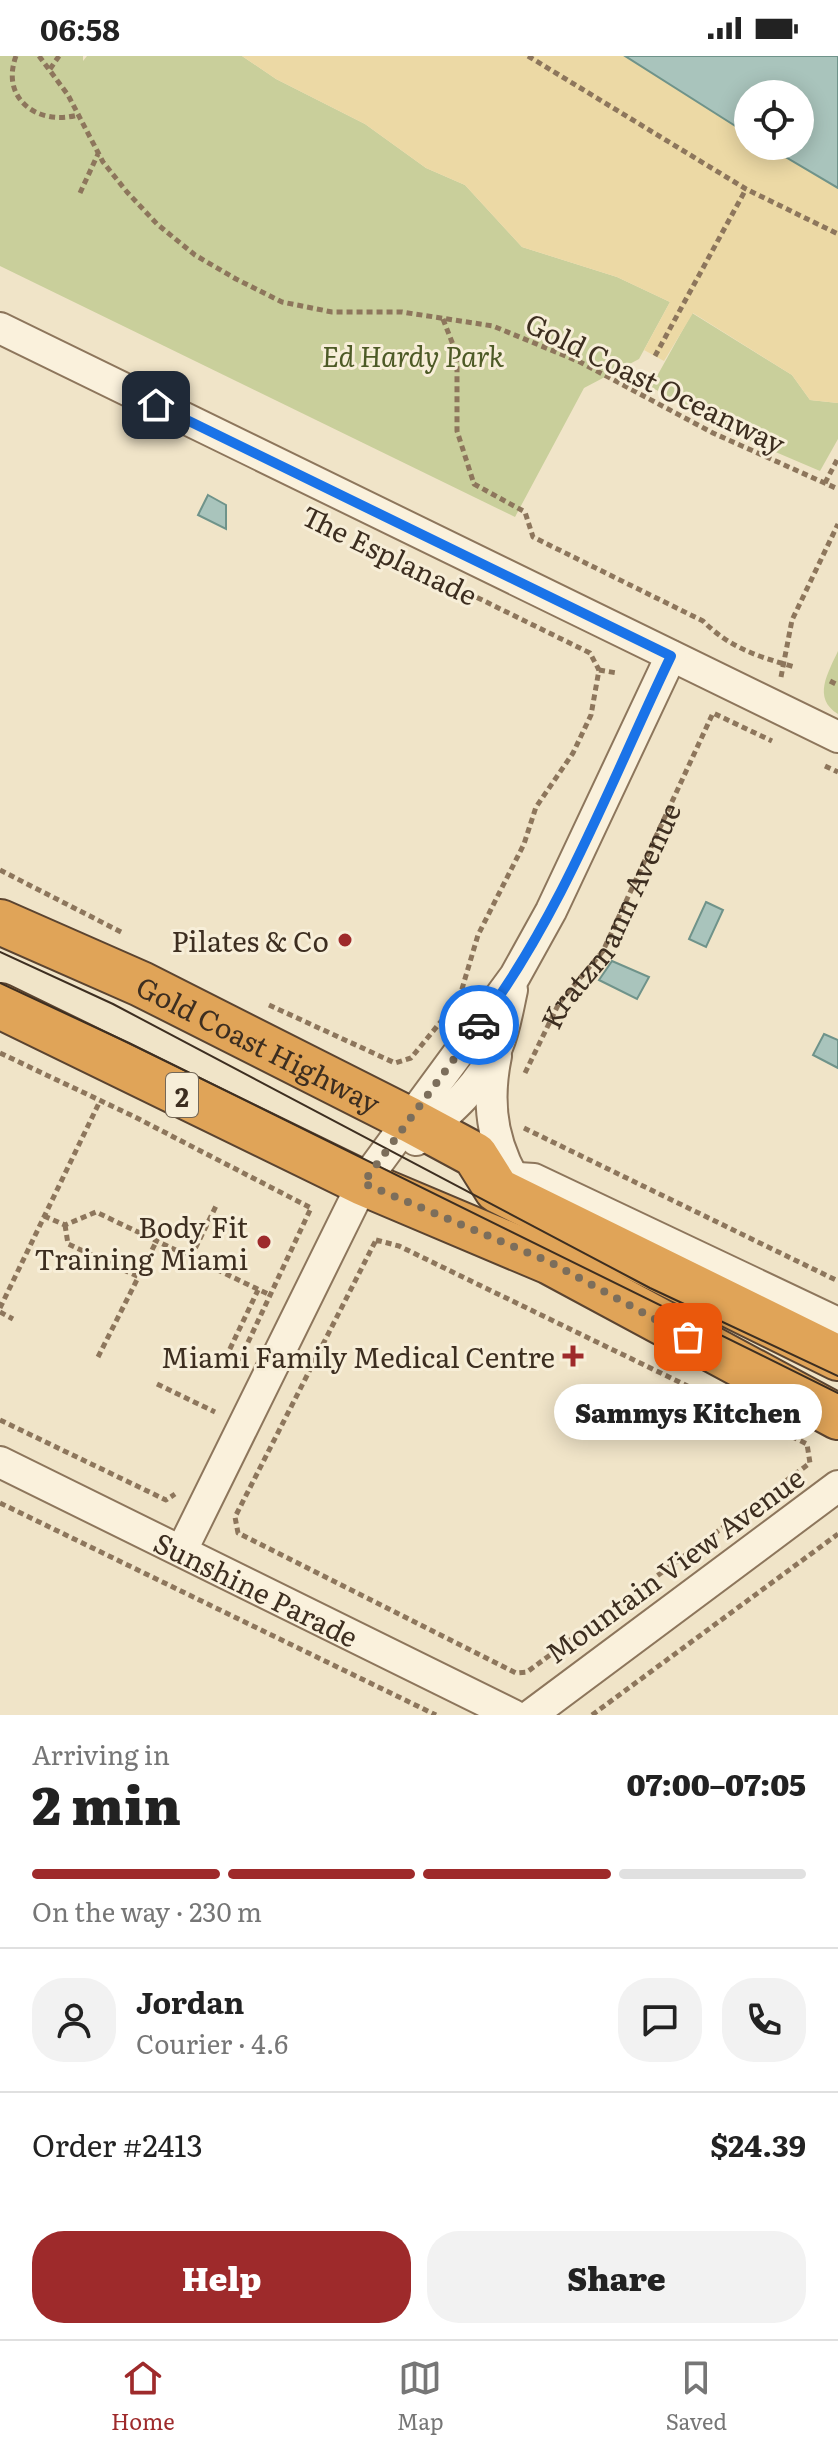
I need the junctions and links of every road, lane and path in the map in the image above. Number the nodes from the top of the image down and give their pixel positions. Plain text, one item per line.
1 (16, 56) edge
2 (39, 56) edge
3 (59, 56) edge
4 (528, 56) edge
5 (50, 69) junction
6 (78, 115) junction
7 (98, 153) junction
8 (746, 189) junction
9 (80, 193) dead end
10 (838, 234) edge
11 (443, 318) junction
12 (0, 328) edge
13 (655, 356) dead end
14 (838, 458) edge
15 (825, 483) junction
16 (838, 489) edge
17 (838, 524) edge
18 (459, 588) dead end
19 (671, 656) junction
20 (783, 664) junction
21 (795, 667) dead end
22 (599, 670) junction
23 (617, 673) dead end
24 (781, 677) dead end
25 (830, 681) dead end
26 (838, 685) edge
27 (713, 713) dead end
28 (838, 737) edge
29 (0, 922) edge
30 (515, 976) junction
31 (454, 1005) dead end
32 (0, 1006) edge
33 (447, 1014) dead end
34 (498, 1047) junction
35 (0, 1053) edge
36 (395, 1063) dead end
37 (518, 1088) dead end
38 (100, 1101) junction
39 (418, 1125) junction
40 (518, 1125) dead end
41 (363, 1183) junction
42 (535, 1192) junction
43 (217, 1204) dead end
44 (44, 1216) junction
45 (65, 1225) junction
46 (155, 1244) dead end
47 (191, 1257) junction
48 (139, 1277) junction
49 (838, 1281) edge
50 (258, 1290) junction
51 (270, 1295) junction
52 (0, 1310) edge
53 (13, 1319) dead end
54 (838, 1323) edge
55 (98, 1357) dead end
56 (838, 1358) edge
57 (239, 1361) junction
58 (232, 1375) dead end
59 (157, 1384) dead end
60 (220, 1400) dead end
61 (215, 1412) junction
62 (838, 1417) edge
63 (0, 1420) edge
64 (208, 1426) dead end
65 (0, 1462) edge
66 (180, 1482) dead end
67 (838, 1486) edge
68 (0, 1503) edge
69 (236, 1524) joint
70 (838, 1534) edge
71 (182, 1550) junction
72 (527, 1672) joint
73 (436, 1715) edge
74 (513, 1715) edge
75 (531, 1715) edge
76 (592, 1715) edge

1 - 6 path
2 - 5 path, Gold Coast Oceanway
3 - 5 path
4 - 8 path
5 - 6 path, Gold Coast Oceanway
6 - 7 path, Gold Coast Oceanway
7 - 9 path
7 - 11 path, Gold Coast Oceanway
8 - 10 path
8 - 13 path
11 - 15 path, Gold Coast Oceanway
11 - 20 path
12 - 19 street, The Esplanade
14 - 15 path
15 - 16 path, Gold Coast Oceanway
17 - 20 path
18 - 22 path, The Esplanade
19 - 28 street, The Esplanade
19 - 30 street, Kratzmann Avenue
20 - 21 path
20 - 24 path
22 - 23 path
22 - 31 path
25 - 26 path
27 - 37 path, Kratzmann Avenue
29 - 39 highway, Gold Coast Highway
30 - 34 street, Kratzmann Avenue
30 - 39 street, Kratzmann Avenue
32 - 41 highway, 2
33 - 36 path
34 - 39 street, Kratzmann Avenue
34 - 42 street
35 - 38 path
38 - 44 path
38 - 51 path
39 - 41 street, Kratzmann Avenue
39 - 42 highway, Gold Coast Highway
40 - 49 path
41 - 62 highway, 2
41 - 71 street
42 - 54 street
42 - 56 highway
43 - 47 path
44 - 45 path
44 - 52 path
45 - 47 path
45 - 48 path
46 - 48 path
47 - 50 path
48 - 55 path
50 - 51 path
50 - 57 path
51 - 57 path
52 - 53 path
57 - 58 path
59 - 61 path
60 - 61 path
61 - 64 path
63 - 66 path, Sunshine Parade
65 - 71 street, Sunshine Parade
67 - 75 street, Mountain View Avenue
68 - 73 path, Sunshine Parade
69 - 72 path, Sunshine Parade
69 - 72 path, Mountain View Avenue
70 - 76 path
71 - 74 street, Sunshine Parade

